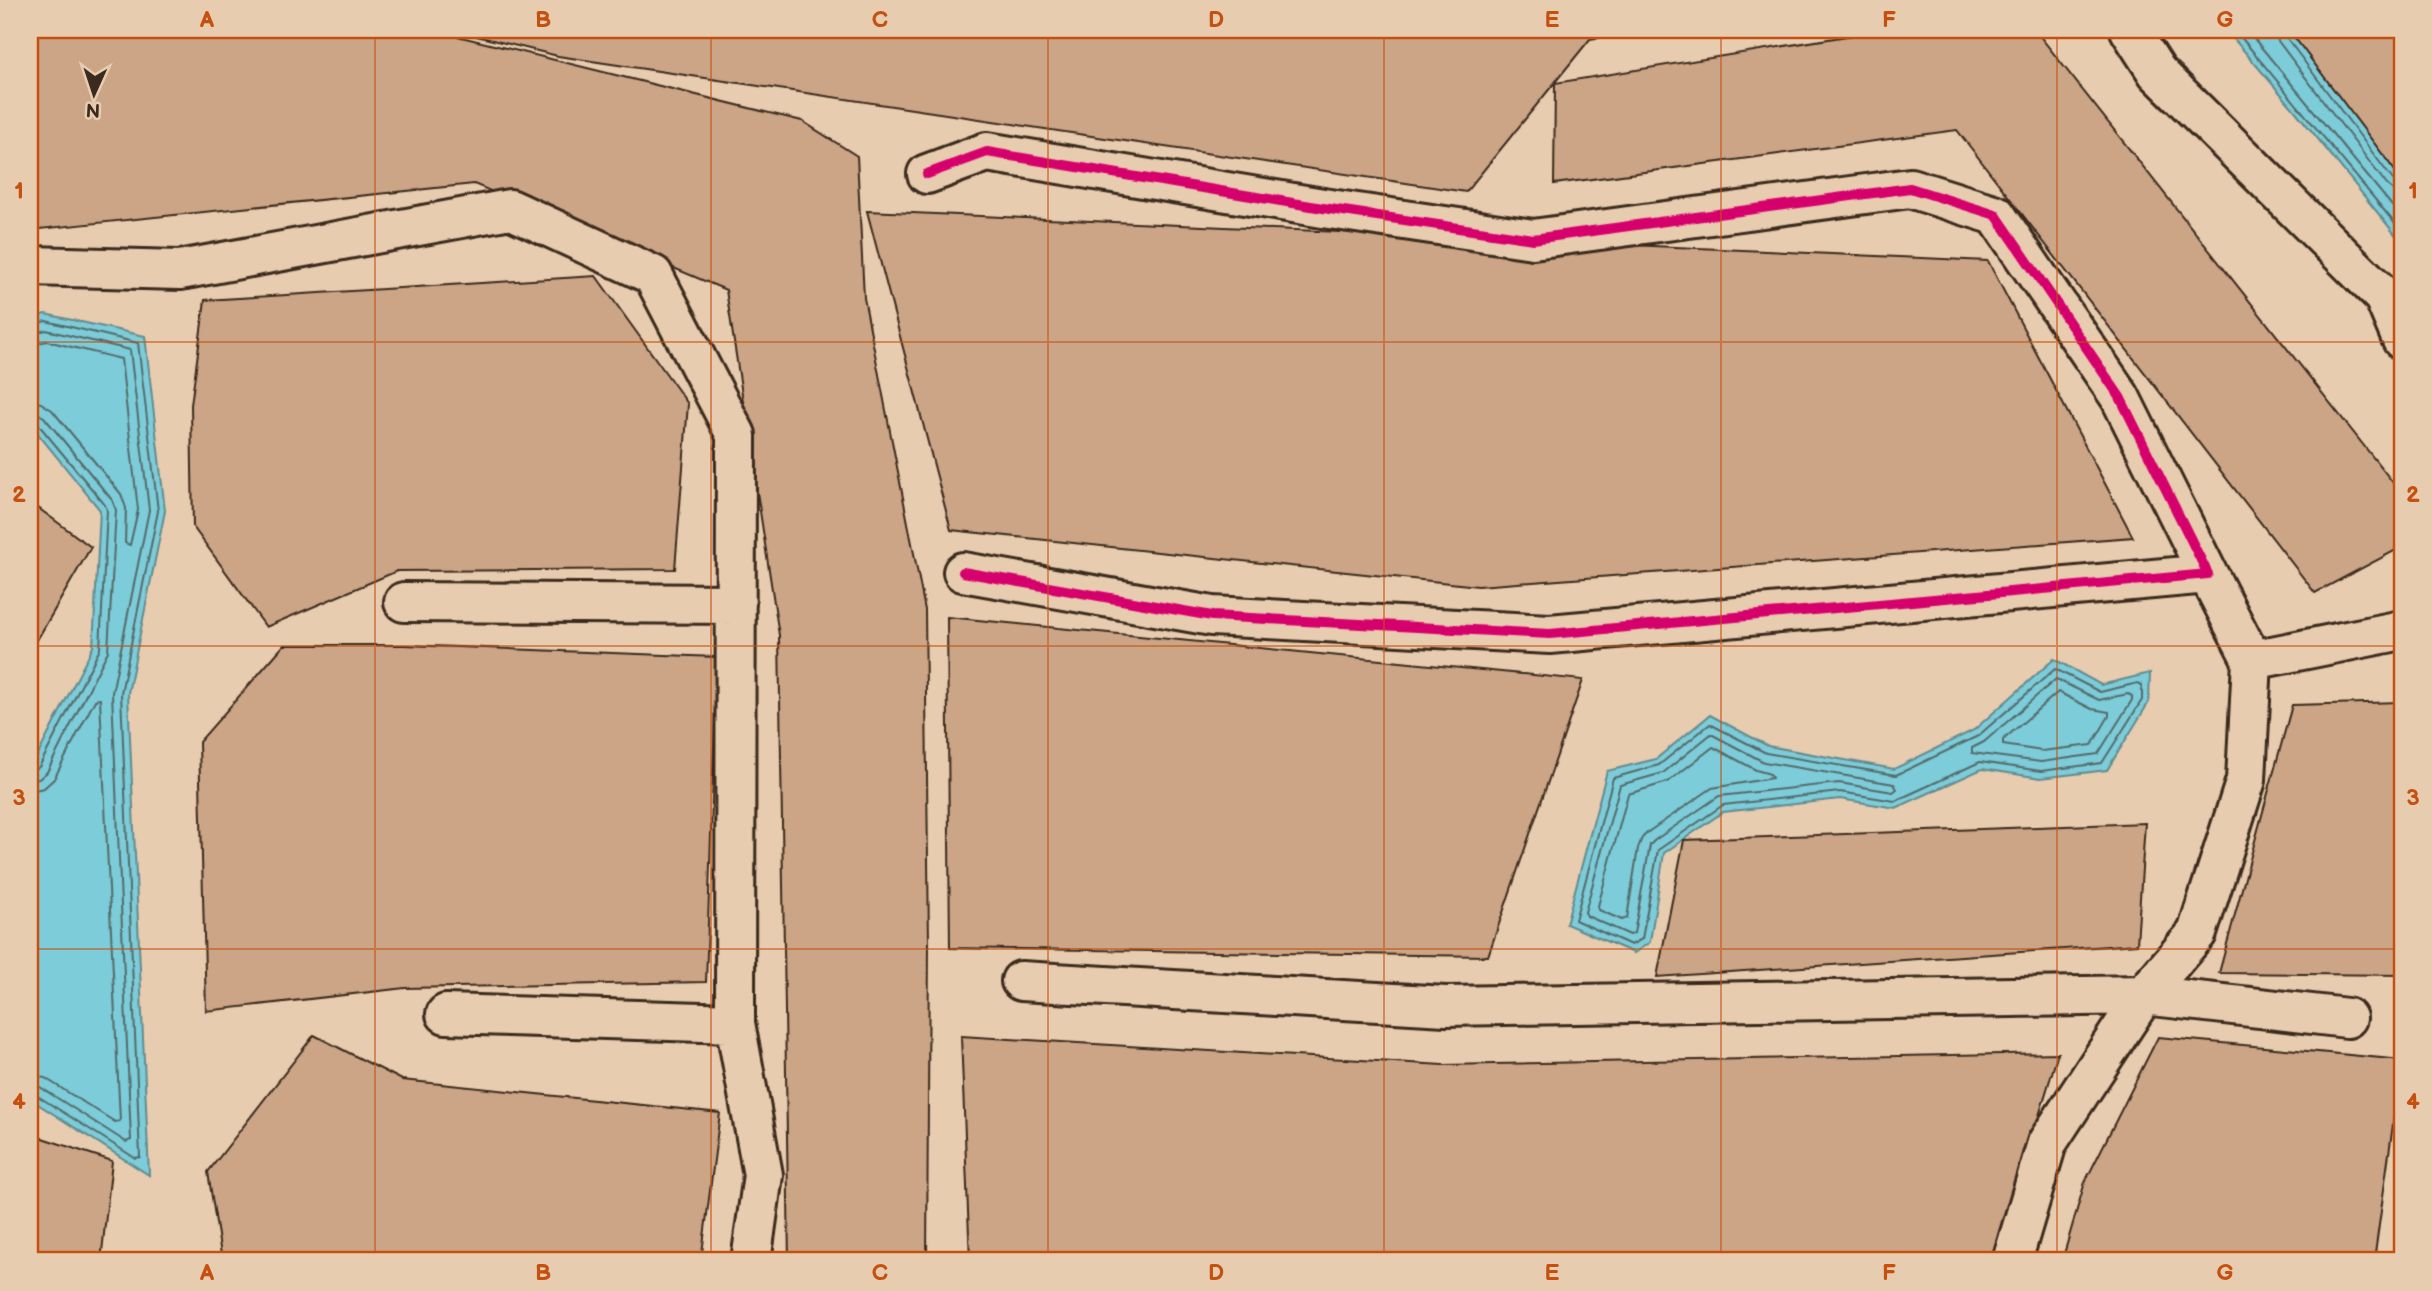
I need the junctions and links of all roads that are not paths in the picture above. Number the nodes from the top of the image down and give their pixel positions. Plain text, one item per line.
1 (2130, 30) edge
2 (927, 174) dead end
3 (30, 266) edge
4 (2402, 340) edge
5 (963, 572) dead end
6 (2208, 574) junction
7 (404, 602) dead end
8 (736, 604) junction
9 (2402, 630) edge
10 (2252, 660) junction
11 (1021, 981) dead end
12 (2144, 995) junction
13 (446, 1014) dead end
14 (2347, 1018) dead end
15 (734, 1023) junction
16 (751, 1261) edge
17 (2012, 1261) edge

1 - 4 street
2 - 6 street
3 - 8 street
5 - 6 street
6 - 10 street
7 - 8 street
8 - 15 street
9 - 10 street
10 - 12 street
11 - 12 street
12 - 14 street
12 - 17 street
13 - 15 street
15 - 16 street

